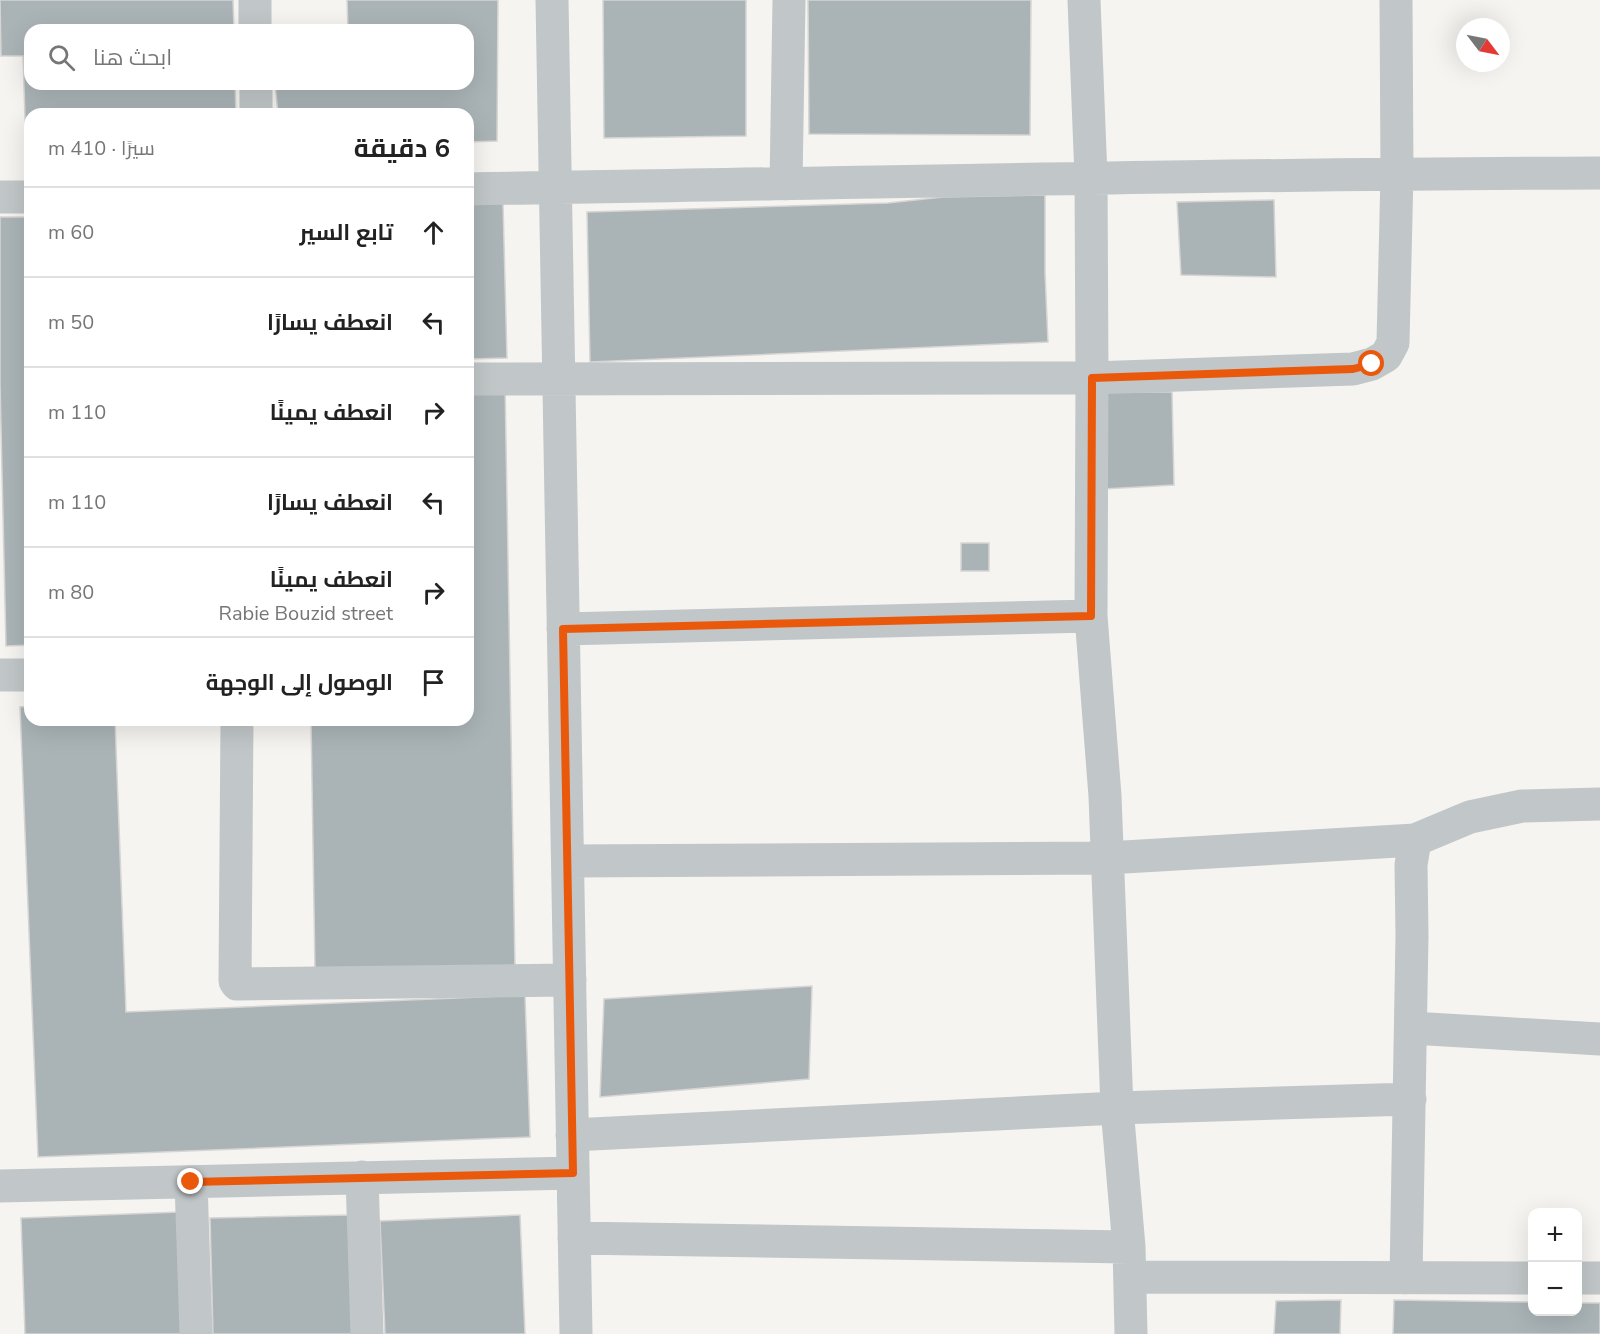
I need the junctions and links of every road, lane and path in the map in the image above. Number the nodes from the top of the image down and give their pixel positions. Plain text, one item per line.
1 (255, 0) edge
2 (552, 0) edge
3 (789, 0) edge
4 (1084, 0) edge
5 (1396, 0) edge
6 (255, 24) edge
7 (256, 90) edge
8 (256, 108) edge
9 (1600, 173) edge
10 (1397, 174) junction
11 (1091, 177) junction
12 (786, 184) junction
13 (556, 188) junction
14 (474, 189) edge
15 (0, 197) edge
16 (24, 197) edge
17 (559, 378) junction
18 (1092, 378) junction
19 (474, 379) edge
20 (1091, 616) junction
21 (563, 629) junction
22 (0, 675) edge
23 (24, 675) edge
24 (237, 726) edge
25 (1600, 804) edge
26 (1415, 840) junction
27 (1107, 858) junction
28 (568, 861) junction
29 (570, 980) junction
30 (1411, 1028) junction
31 (1600, 1039) edge
32 (1410, 1099) junction
33 (1117, 1108) junction
34 (572, 1135) junction
35 (573, 1173) junction
36 (362, 1178) junction
37 (191, 1182) junction
38 (0, 1186) edge
39 (574, 1238) junction
40 (1130, 1262) junction
41 (1406, 1278) junction
42 (1528, 1278) edge
43 (1582, 1278) edge
44 (1600, 1278) edge
45 (196, 1334) edge
46 (367, 1334) edge
47 (576, 1334) edge
48 (1131, 1334) edge

1 - 6 street
2 - 13 street
3 - 12 street
4 - 11 street
5 - 10 street
7 - 8 street
9 - 10 street
10 - 11 street
10 - 18 street
11 - 12 street
11 - 18 street
12 - 13 street
13 - 14 street
13 - 17 street
15 - 16 street
17 - 18 street
17 - 19 street
17 - 21 street
18 - 20 street
20 - 21 street
20 - 27 street
21 - 28 street
22 - 23 street
24 - 29 street
25 - 26 street
26 - 27 street
26 - 30 street
27 - 28 street
27 - 33 street
28 - 29 street
29 - 34 street
30 - 31 street
30 - 32 street
32 - 33 street
32 - 41 street
33 - 34 street
33 - 40 street
34 - 35 street
35 - 36 street
35 - 39 street
36 - 37 street
36 - 46 street
37 - 38 street
37 - 45 street
39 - 40 street
39 - 47 street
40 - 41 street
40 - 48 street
41 - 42 street
43 - 44 street

